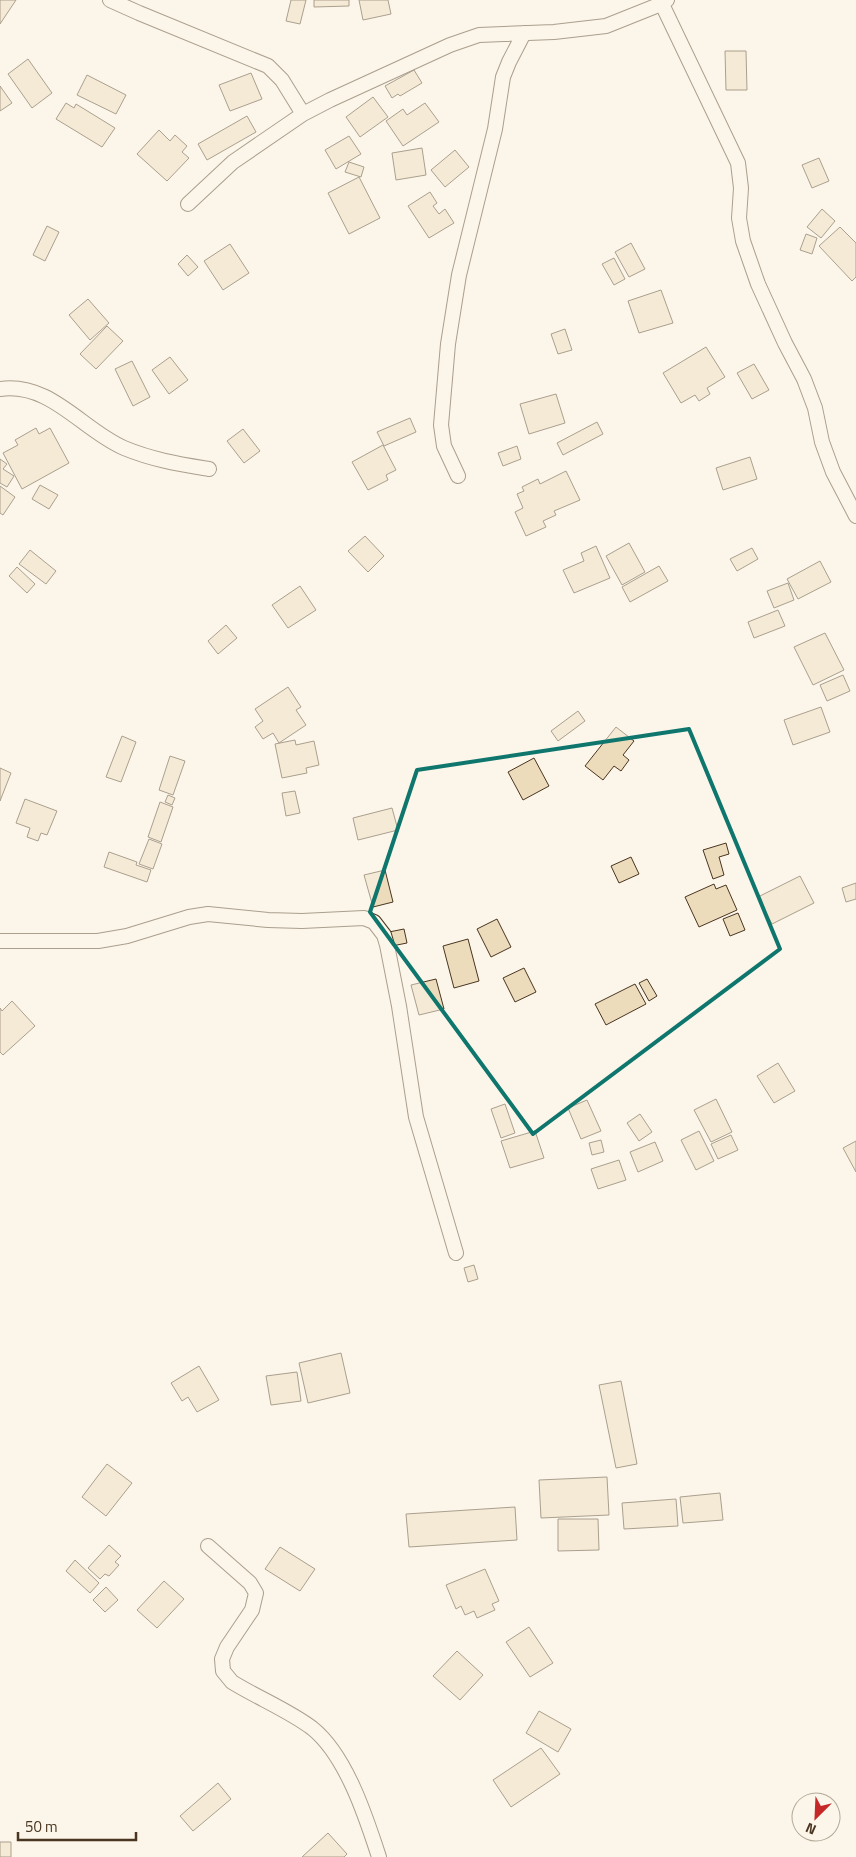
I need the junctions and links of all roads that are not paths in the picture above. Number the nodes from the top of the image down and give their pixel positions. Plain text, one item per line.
1 (110, 0) edge
2 (662, 1) edge
3 (524, 33) junction
4 (303, 114) junction
5 (188, 204) dead end
6 (0, 389) edge
7 (210, 469) dead end
8 (458, 476) dead end
9 (856, 516) edge
10 (0, 941) edge
11 (456, 1253) dead end
12 (208, 1546) dead end
13 (379, 1857) edge

1 - 4 street
2 - 3 street
2 - 9 street
3 - 4 street
3 - 8 street
4 - 5 street
6 - 7 street
10 - 11 street
12 - 13 street

